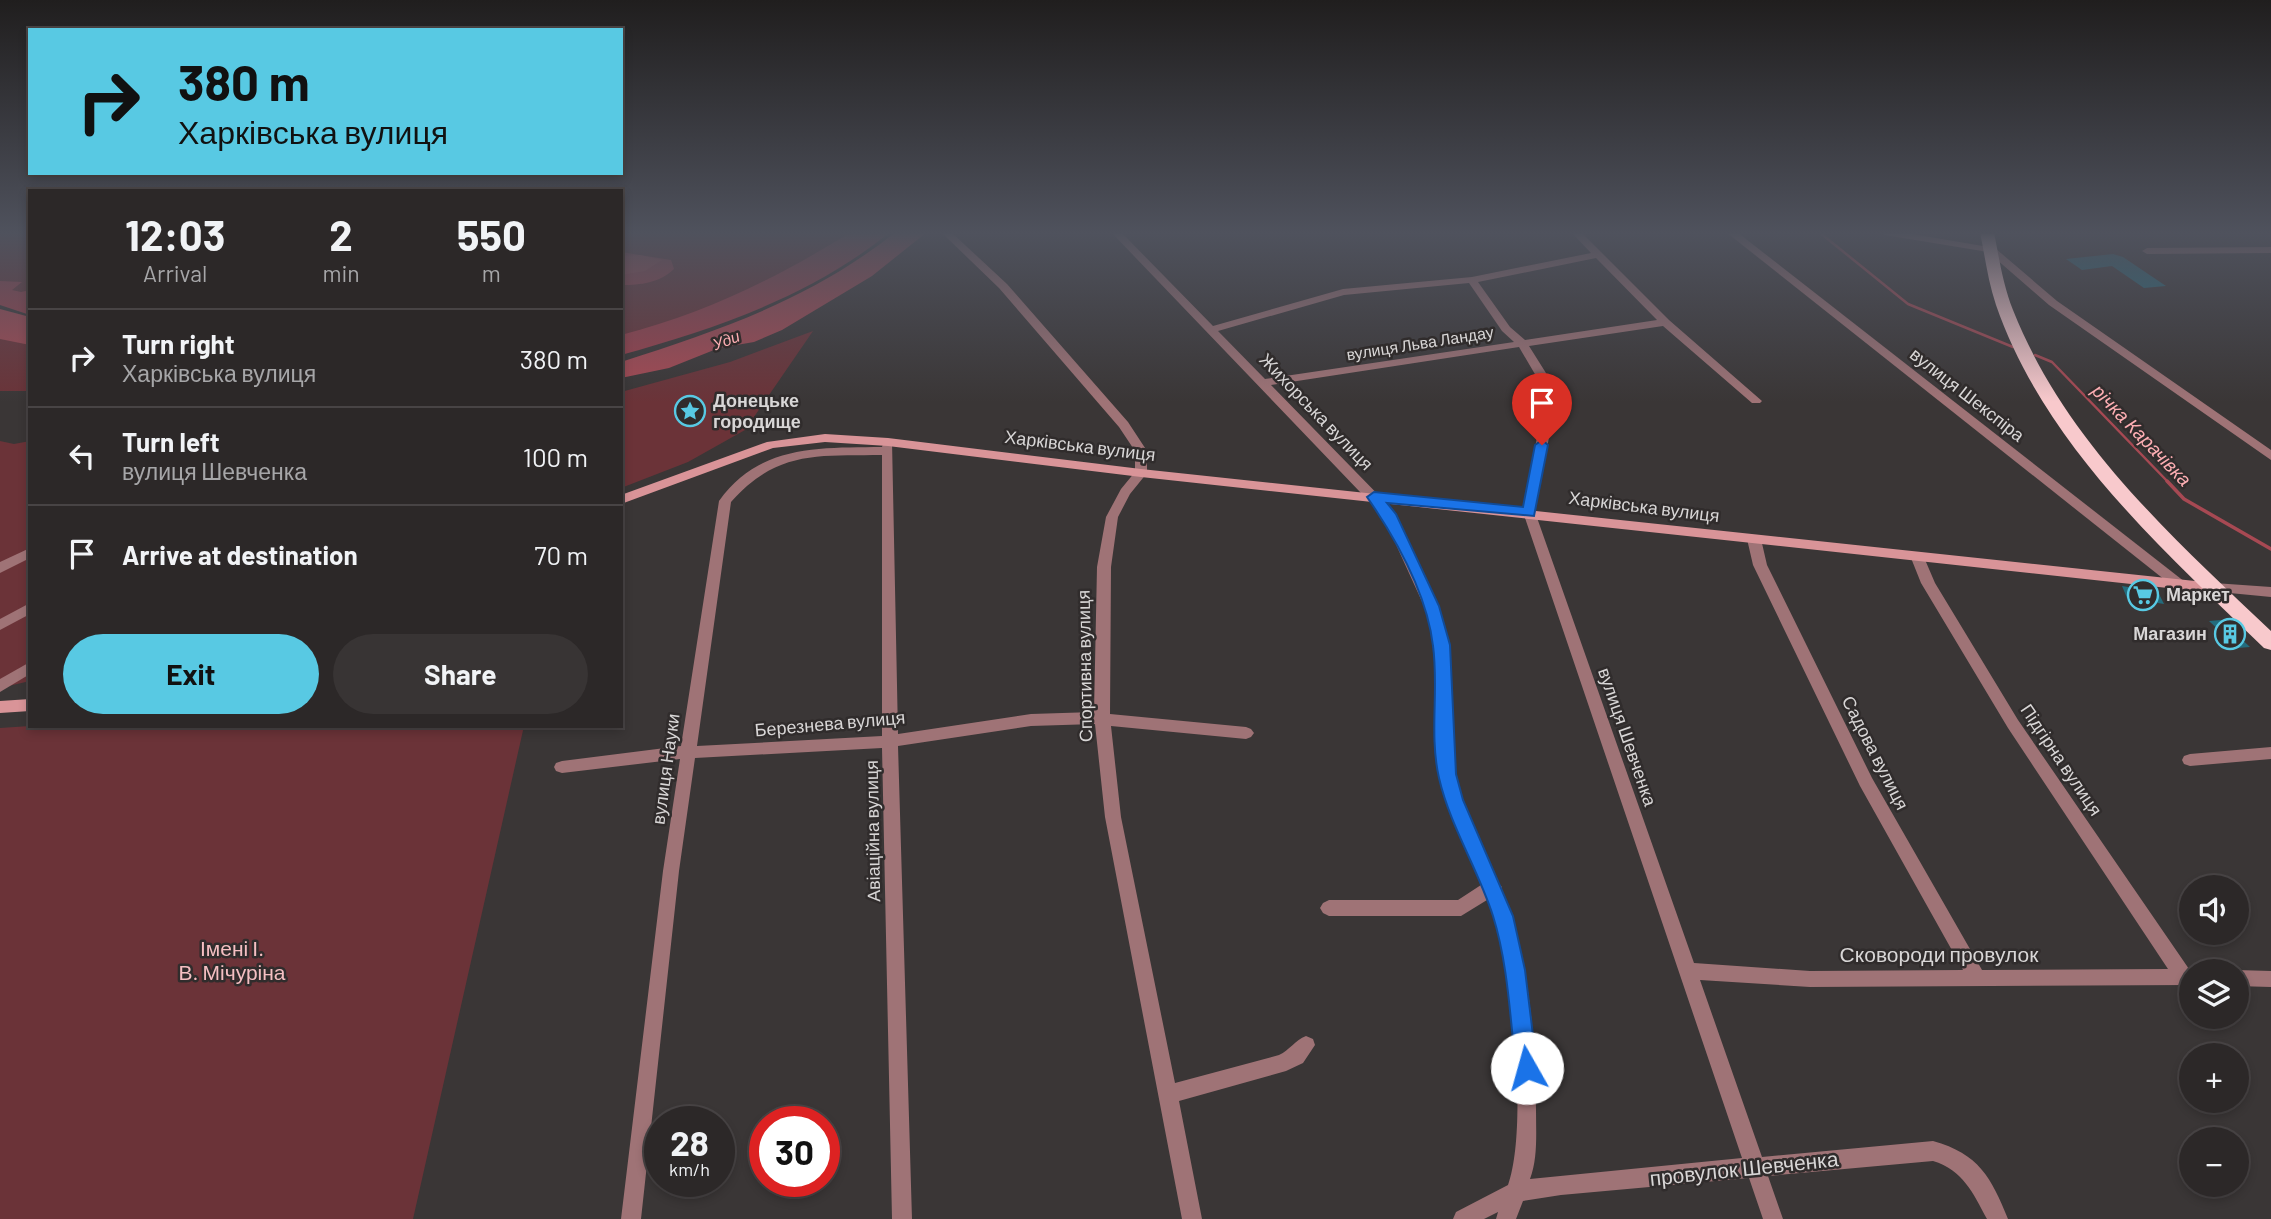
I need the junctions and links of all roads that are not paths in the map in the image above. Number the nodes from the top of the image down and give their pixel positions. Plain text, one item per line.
1 (1006, 289) edge
2 (1171, 289) edge
3 (1376, 289) edge
4 (1478, 289) edge
5 (1632, 289) edge
6 (1803, 289) edge
7 (2001, 289) edge
8 (2036, 289) edge
9 (1665, 322) junction
10 (1210, 330) junction
11 (1522, 342) junction
12 (1263, 383) junction
13 (1756, 401) dead end
14 (887, 447) junction
15 (2271, 456) edge
16 (1141, 473) junction
17 (1374, 497) junction
18 (623, 499) edge
19 (1529, 513) junction
20 (1754, 539) junction
21 (28, 553) edge
22 (1918, 558) junction
23 (0, 568) edge
24 (2180, 585) junction
25 (2214, 588) junction
26 (2271, 592) edge
27 (28, 609) edge
28 (0, 625) edge
29 (2271, 643) edge
30 (28, 668) edge
31 (0, 686) edge
32 (28, 705) edge
33 (0, 708) edge
34 (1102, 717) junction
35 (1246, 733) dead end
36 (890, 740) junction
37 (688, 752) junction
38 (2271, 753) edge
39 (2190, 760) dead end
40 (562, 767) dead end
41 (1493, 887) junction
42 (1329, 908) dead end
43 (2179, 965) edge
44 (1688, 971) junction
45 (2179, 977) edge
46 (1977, 978) junction
47 (2249, 978) edge
48 (2271, 979) edge
49 (1306, 1045) dead end
50 (1167, 1095) junction
51 (1754, 1168) junction
52 (1515, 1192) junction
53 (631, 1219) edge
54 (902, 1219) edge
55 (1192, 1219) edge
56 (1463, 1219) edge
57 (1506, 1219) edge
58 (1773, 1219) edge
59 (1998, 1219) edge

1 - 16 street
2 - 10 street, Жихорська вулиця
3 - 10 street
4 - 11 street, вулиця Шевченка
5 - 9 street
6 - 24 street, вулиця Шекспіра
7 - 25 highway
8 - 15 street
9 - 11 street, вулиця Льва Ландау
9 - 13 street
10 - 12 street, Жихорська вулиця
11 - 12 street, вулиця Льва Ландау
11 - 19 street, вулиця Шевченка
12 - 17 street, Жихорська вулиця
14 - 16 main road, Харківська вулиця
14 - 18 main road, Харківська вулиця
14 - 36 street, Авіаційна вулиця
14 - 37 street, вулиця Науки
16 - 17 main road, Харківська вулиця
16 - 34 street, Спортивна вулиця
17 - 19 main road, Харківська вулиця
17 - 41 street, Жихорська вулиця
19 - 20 main road, Харківська вулиця
19 - 44 street, вулиця Шевченка
20 - 22 main road, Харківська вулиця
20 - 46 street, Садова вулиця
21 - 23 street
22 - 24 main road, Харківська вулиця
22 - 43 street, Підгірна вулиця
24 - 25 main road, Харківська вулиця
25 - 26 street
25 - 29 highway
27 - 28 street
30 - 31 street
32 - 33 main road
34 - 35 street, Березнева вулиця
34 - 36 street, Березнева вулиця
34 - 50 street, Спортивна вулиця
36 - 37 street, Березнева вулиця
36 - 54 street, Авіаційна вулиця
37 - 40 street, Березнева вулиця
37 - 53 street, вулиця Науки
38 - 39 street
41 - 42 street
41 - 52 street, Жихорська вулиця
44 - 46 street, Сковороди провулок
44 - 51 street, вулиця Шевченка
45 - 46 street, Сковороди провулок
47 - 48 street
49 - 50 street
50 - 55 street, Спортивна вулиця
51 - 52 street, провулок Шевченка
51 - 58 street, вулиця Шевченка
51 - 59 street, провулок Шевченка
52 - 56 street, провулок Шевченка
52 - 57 street, Жихорська вулиця

